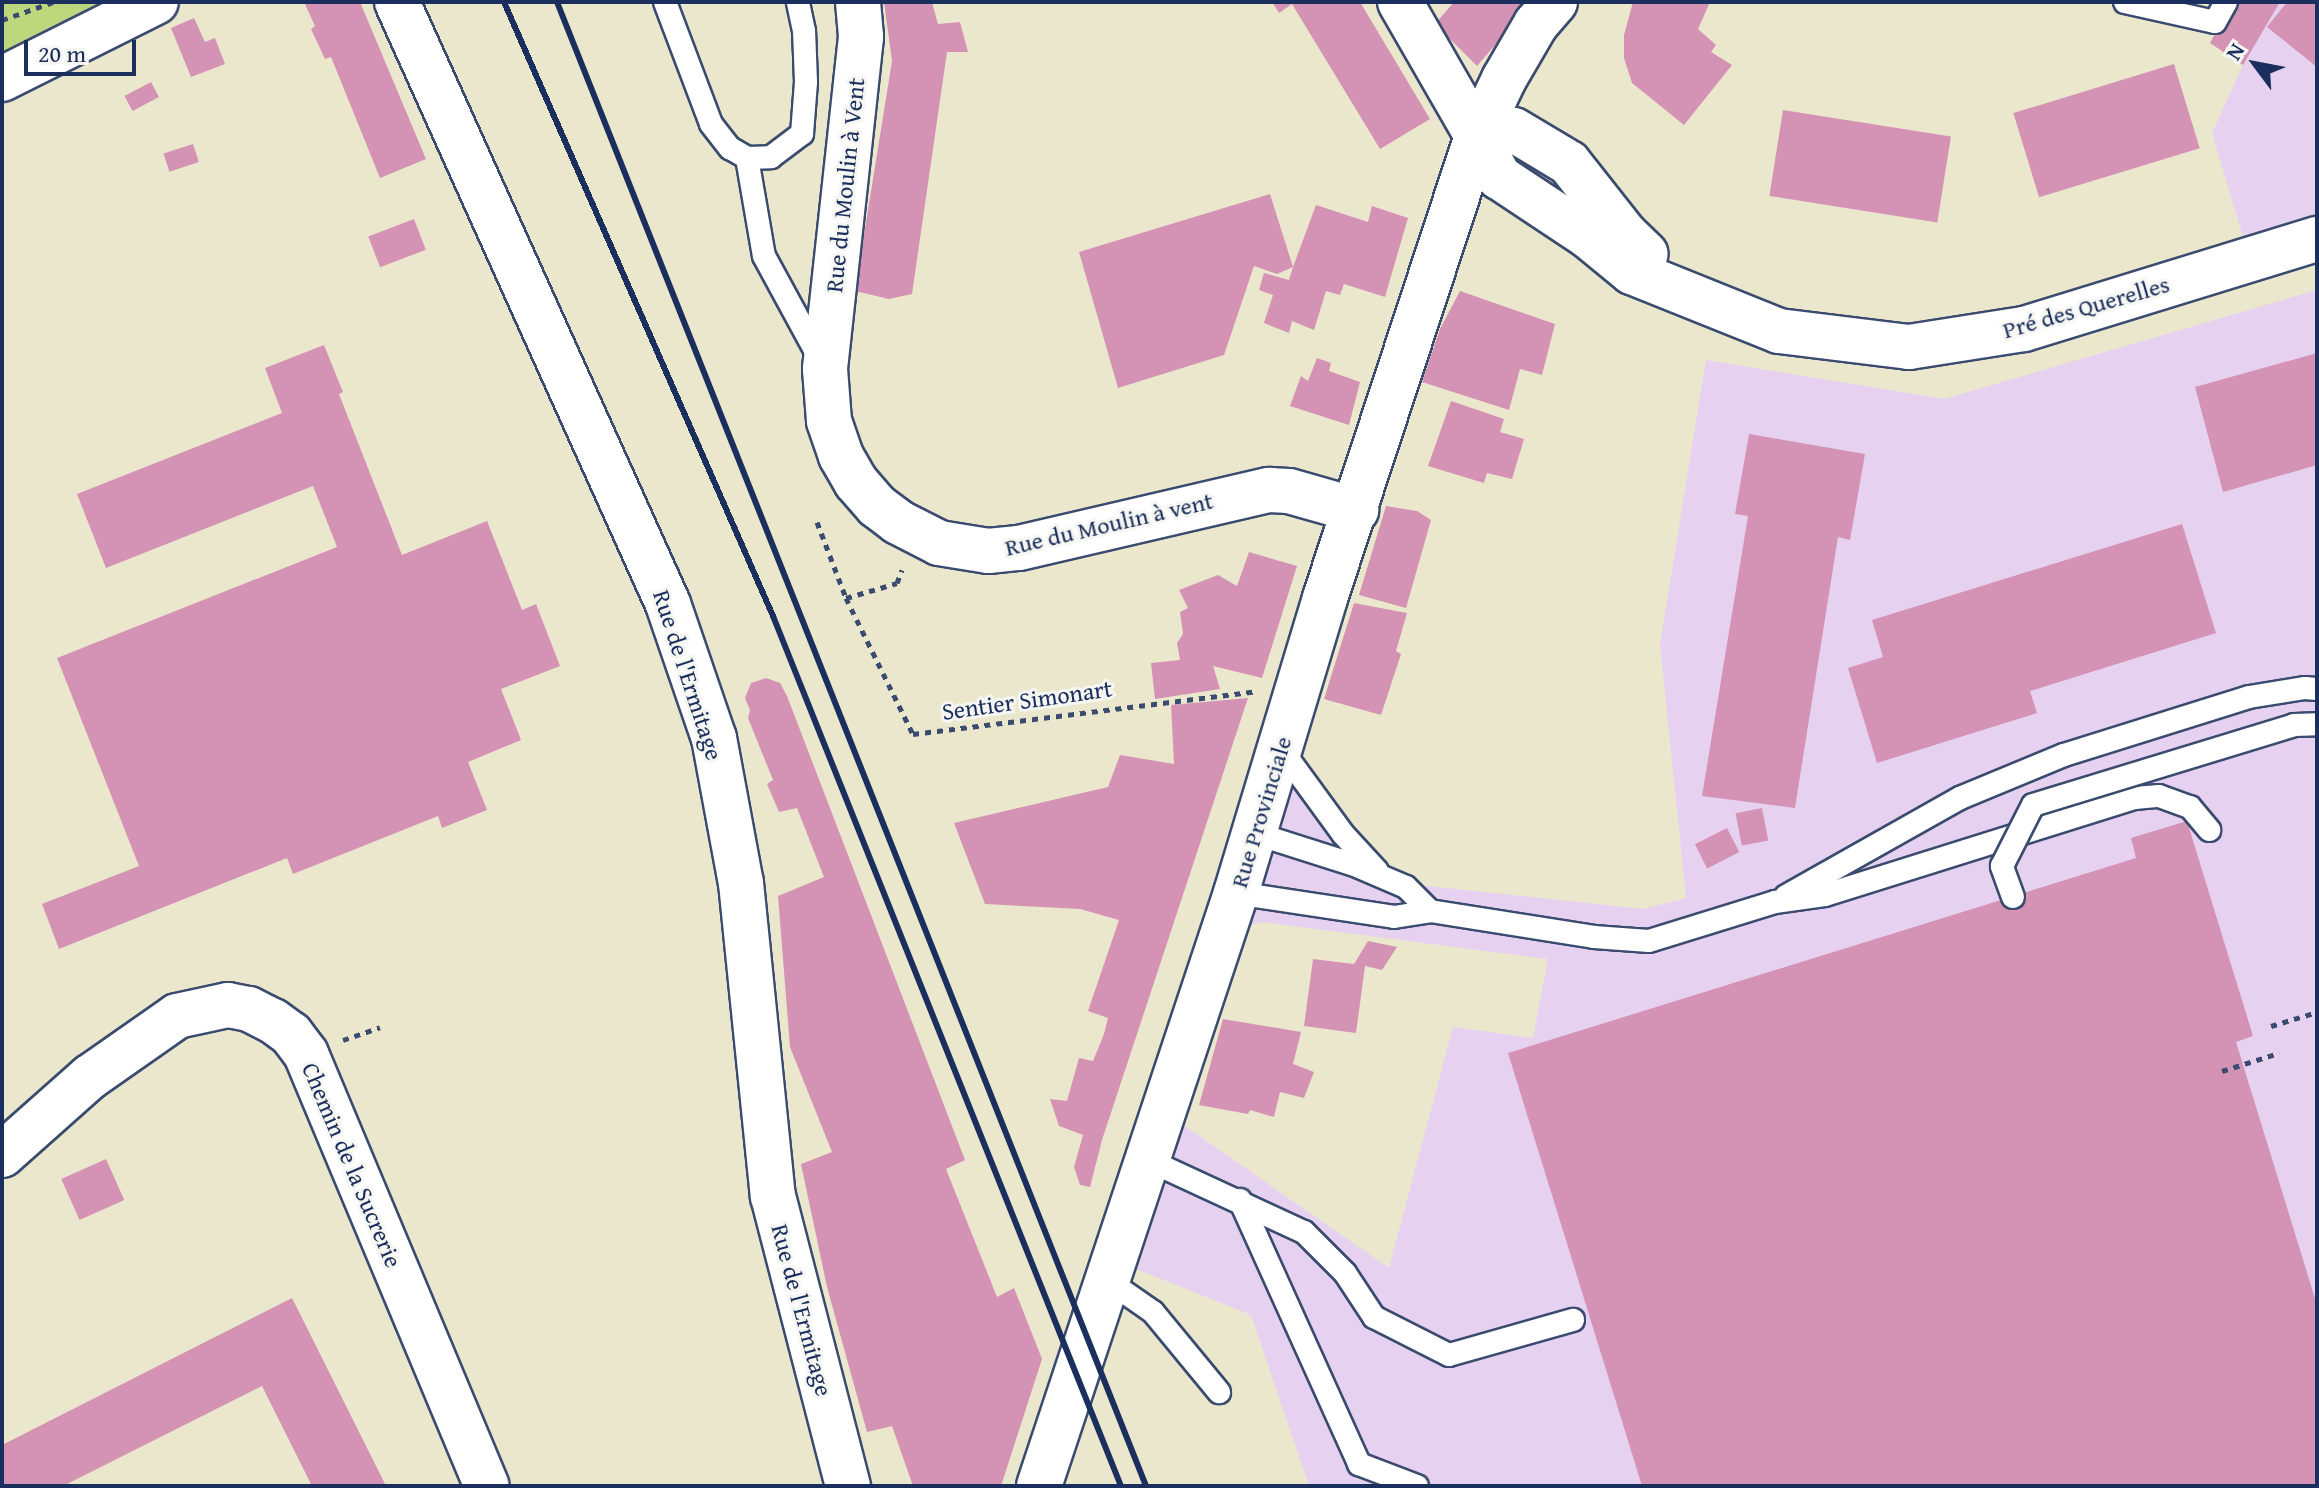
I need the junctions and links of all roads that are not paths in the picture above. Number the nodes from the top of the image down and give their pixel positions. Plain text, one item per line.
1 (156, 2) edge
2 (397, 2) edge
3 (665, 2) edge
4 (798, 2) edge
5 (858, 2) edge
6 (1400, 2) edge
7 (1555, 2) edge
8 (2125, 2) edge
9 (2226, 2) edge
10 (2, 79) edge
11 (1477, 136) junction
12 (747, 158) junction
13 (2317, 239) edge
14 (825, 369) junction
15 (1356, 510) junction
16 (2317, 689) edge
17 (2317, 724) edge
18 (1281, 749) junction
19 (2209, 830) dead end
20 (1254, 833) junction
21 (1384, 878) junction
22 (1236, 893) junction
23 (2013, 897) dead end
24 (1775, 902) junction
25 (1430, 911) junction
26 (2, 1155) edge
27 (1148, 1160) junction
28 (1240, 1200) junction
29 (1107, 1280) junction
30 (1573, 1320) dead end
31 (1219, 1392) dead end
32 (487, 1486) edge
33 (848, 1486) edge
34 (1039, 1486) edge
35 (1417, 1486) edge

1 - 10 street
2 - 33 street, Rue de l'Ermitage
3 - 12 lane
4 - 12 lane
5 - 14 street, Rue du Moulin à Vent
6 - 11 street, Pré des Querelles
7 - 11 street, Rue Provinciale
8 - 9 lane
11 - 13 street, Pré des Querelles
11 - 15 street, Rue Provinciale
12 - 14 lane
14 - 15 street, Rue du Moulin à vent
15 - 18 street, Rue Provinciale
16 - 24 lane
17 - 23 lane, bridge
18 - 20 street, Rue Provinciale
18 - 21 lane
19 - 24 lane
20 - 21 lane
20 - 22 street, Rue Provinciale
21 - 25 lane
22 - 25 lane
22 - 27 street, Rue Provinciale
24 - 25 lane
26 - 32 street, Chemin de la Sucrerie
27 - 28 lane
27 - 29 street, Rue Provinciale
28 - 30 lane
28 - 35 lane
29 - 31 lane
29 - 34 street, Rue Provinciale

